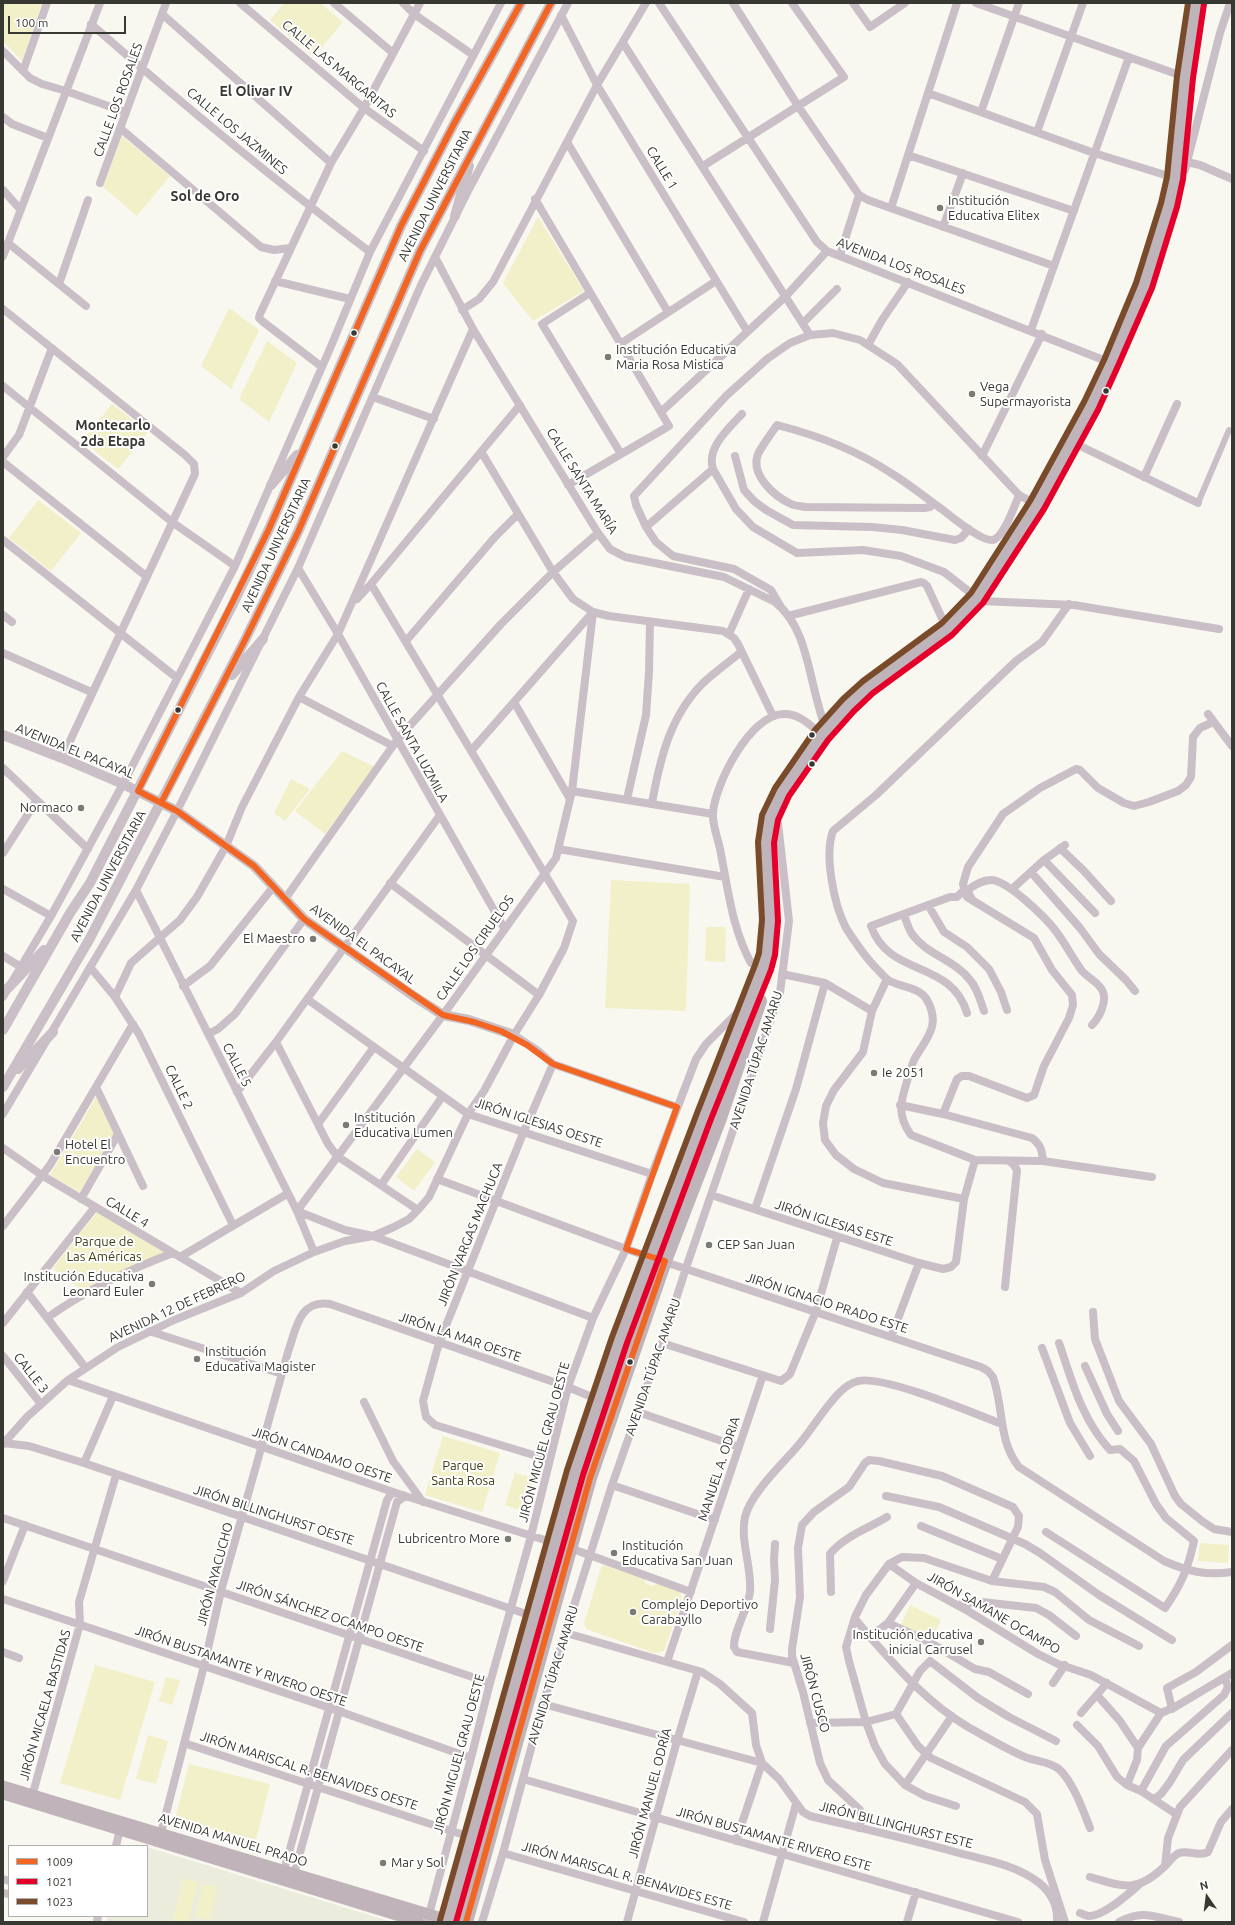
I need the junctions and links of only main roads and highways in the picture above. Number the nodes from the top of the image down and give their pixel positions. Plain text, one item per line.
1 (1196, 3) edge
2 (763, 968) junction
3 (3, 1786) edge
4 (3, 1794) edge
5 (31, 1798) junction
6 (121, 1826) junction
7 (288, 1877) junction
8 (428, 1918) edge
9 (451, 1921) edge
10 (419, 1922) edge
11 (466, 1922) edge

1 - 2 highway, AVENIDA TÚPAC AMARU
2 - 9 highway, AVENIDA TÚPAC AMARU
2 - 11 highway, AVENIDA TÚPAC AMARU
3 - 5 main road, AVENIDA MANUEL PRADO
4 - 5 main road, AVENIDA MANUEL PRADO
5 - 6 main road, AVENIDA MANUEL PRADO
6 - 7 main road, AVENIDA MANUEL PRADO
6 - 7 main road, AVENIDA MANUEL PRADO
7 - 8 main road, AVENIDA MANUEL PRADO
7 - 10 main road, AVENIDA MANUEL PRADO
8 - 9 main road, AVENIDA MANUEL PRADO

